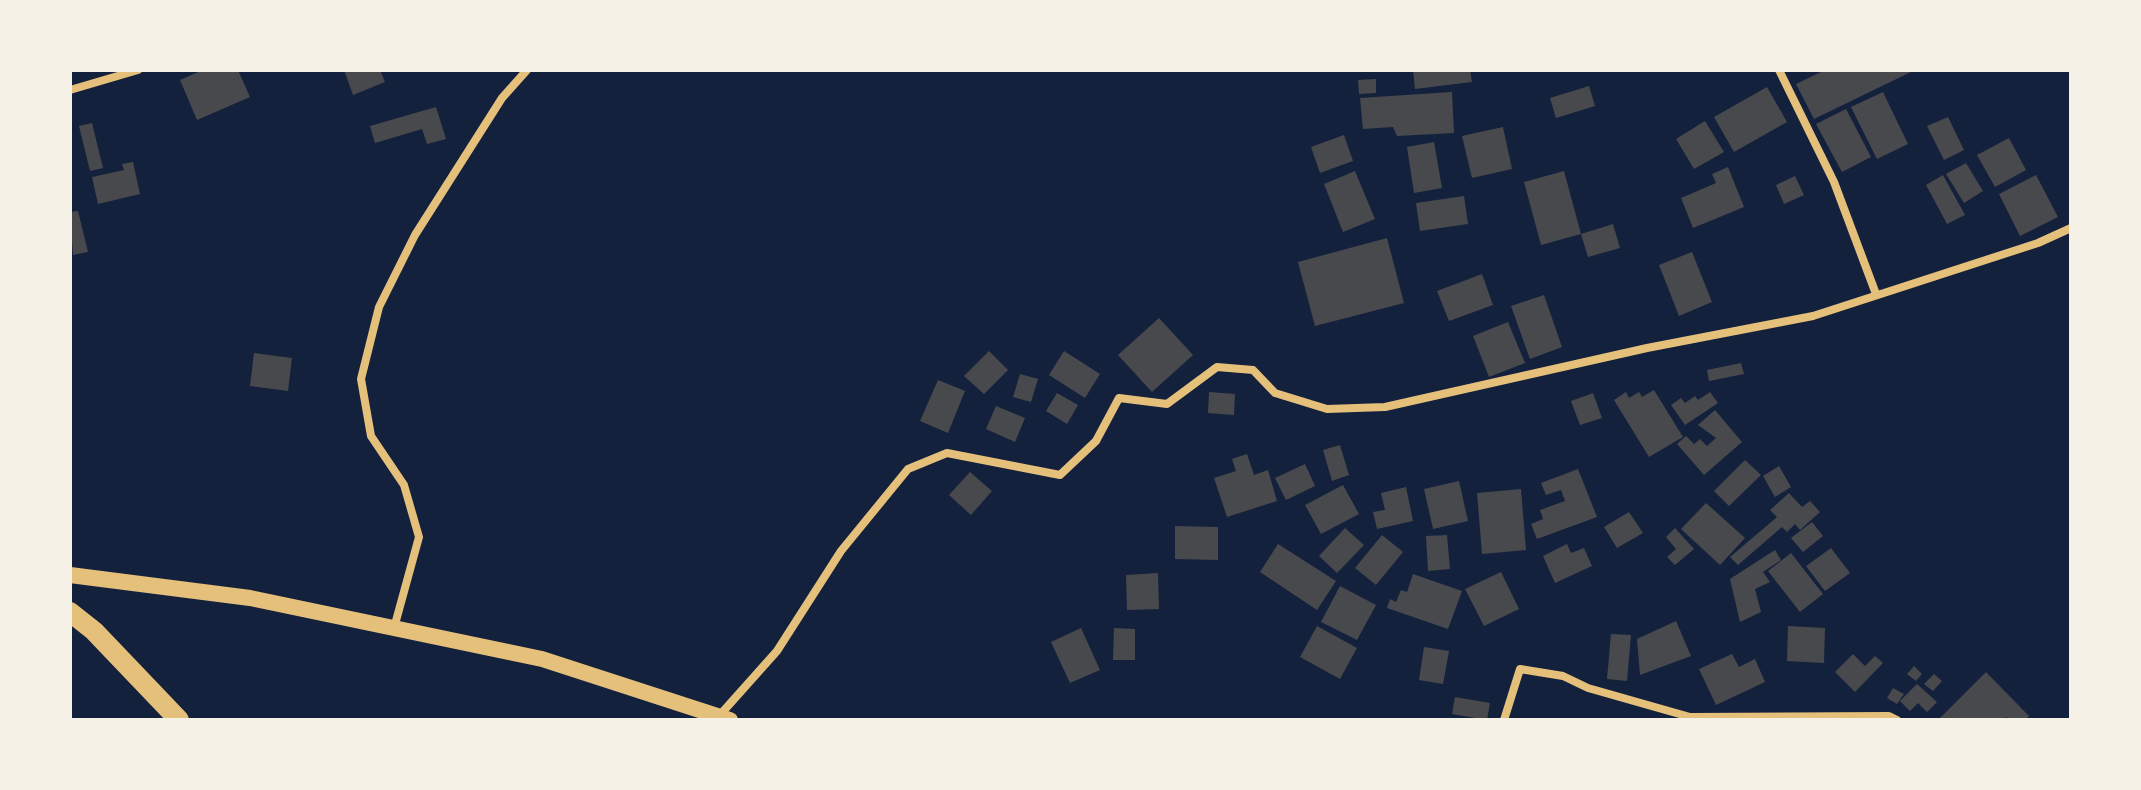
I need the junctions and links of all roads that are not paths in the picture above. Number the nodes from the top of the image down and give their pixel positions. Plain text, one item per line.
1 (138, 70) edge
2 (527, 70) edge
3 (1779, 70) edge
4 (70, 90) edge
5 (2071, 228) edge
6 (1876, 294) junction
7 (70, 575) edge
8 (70, 612) edge
9 (394, 628) junction
10 (172, 717) edge
11 (725, 718) edge
12 (1504, 720) edge
13 (1897, 720) edge

1 - 4 street
2 - 9 street
3 - 6 street
5 - 6 street
6 - 11 street
7 - 9 main road
8 - 10 main road
9 - 11 main road
12 - 13 street

